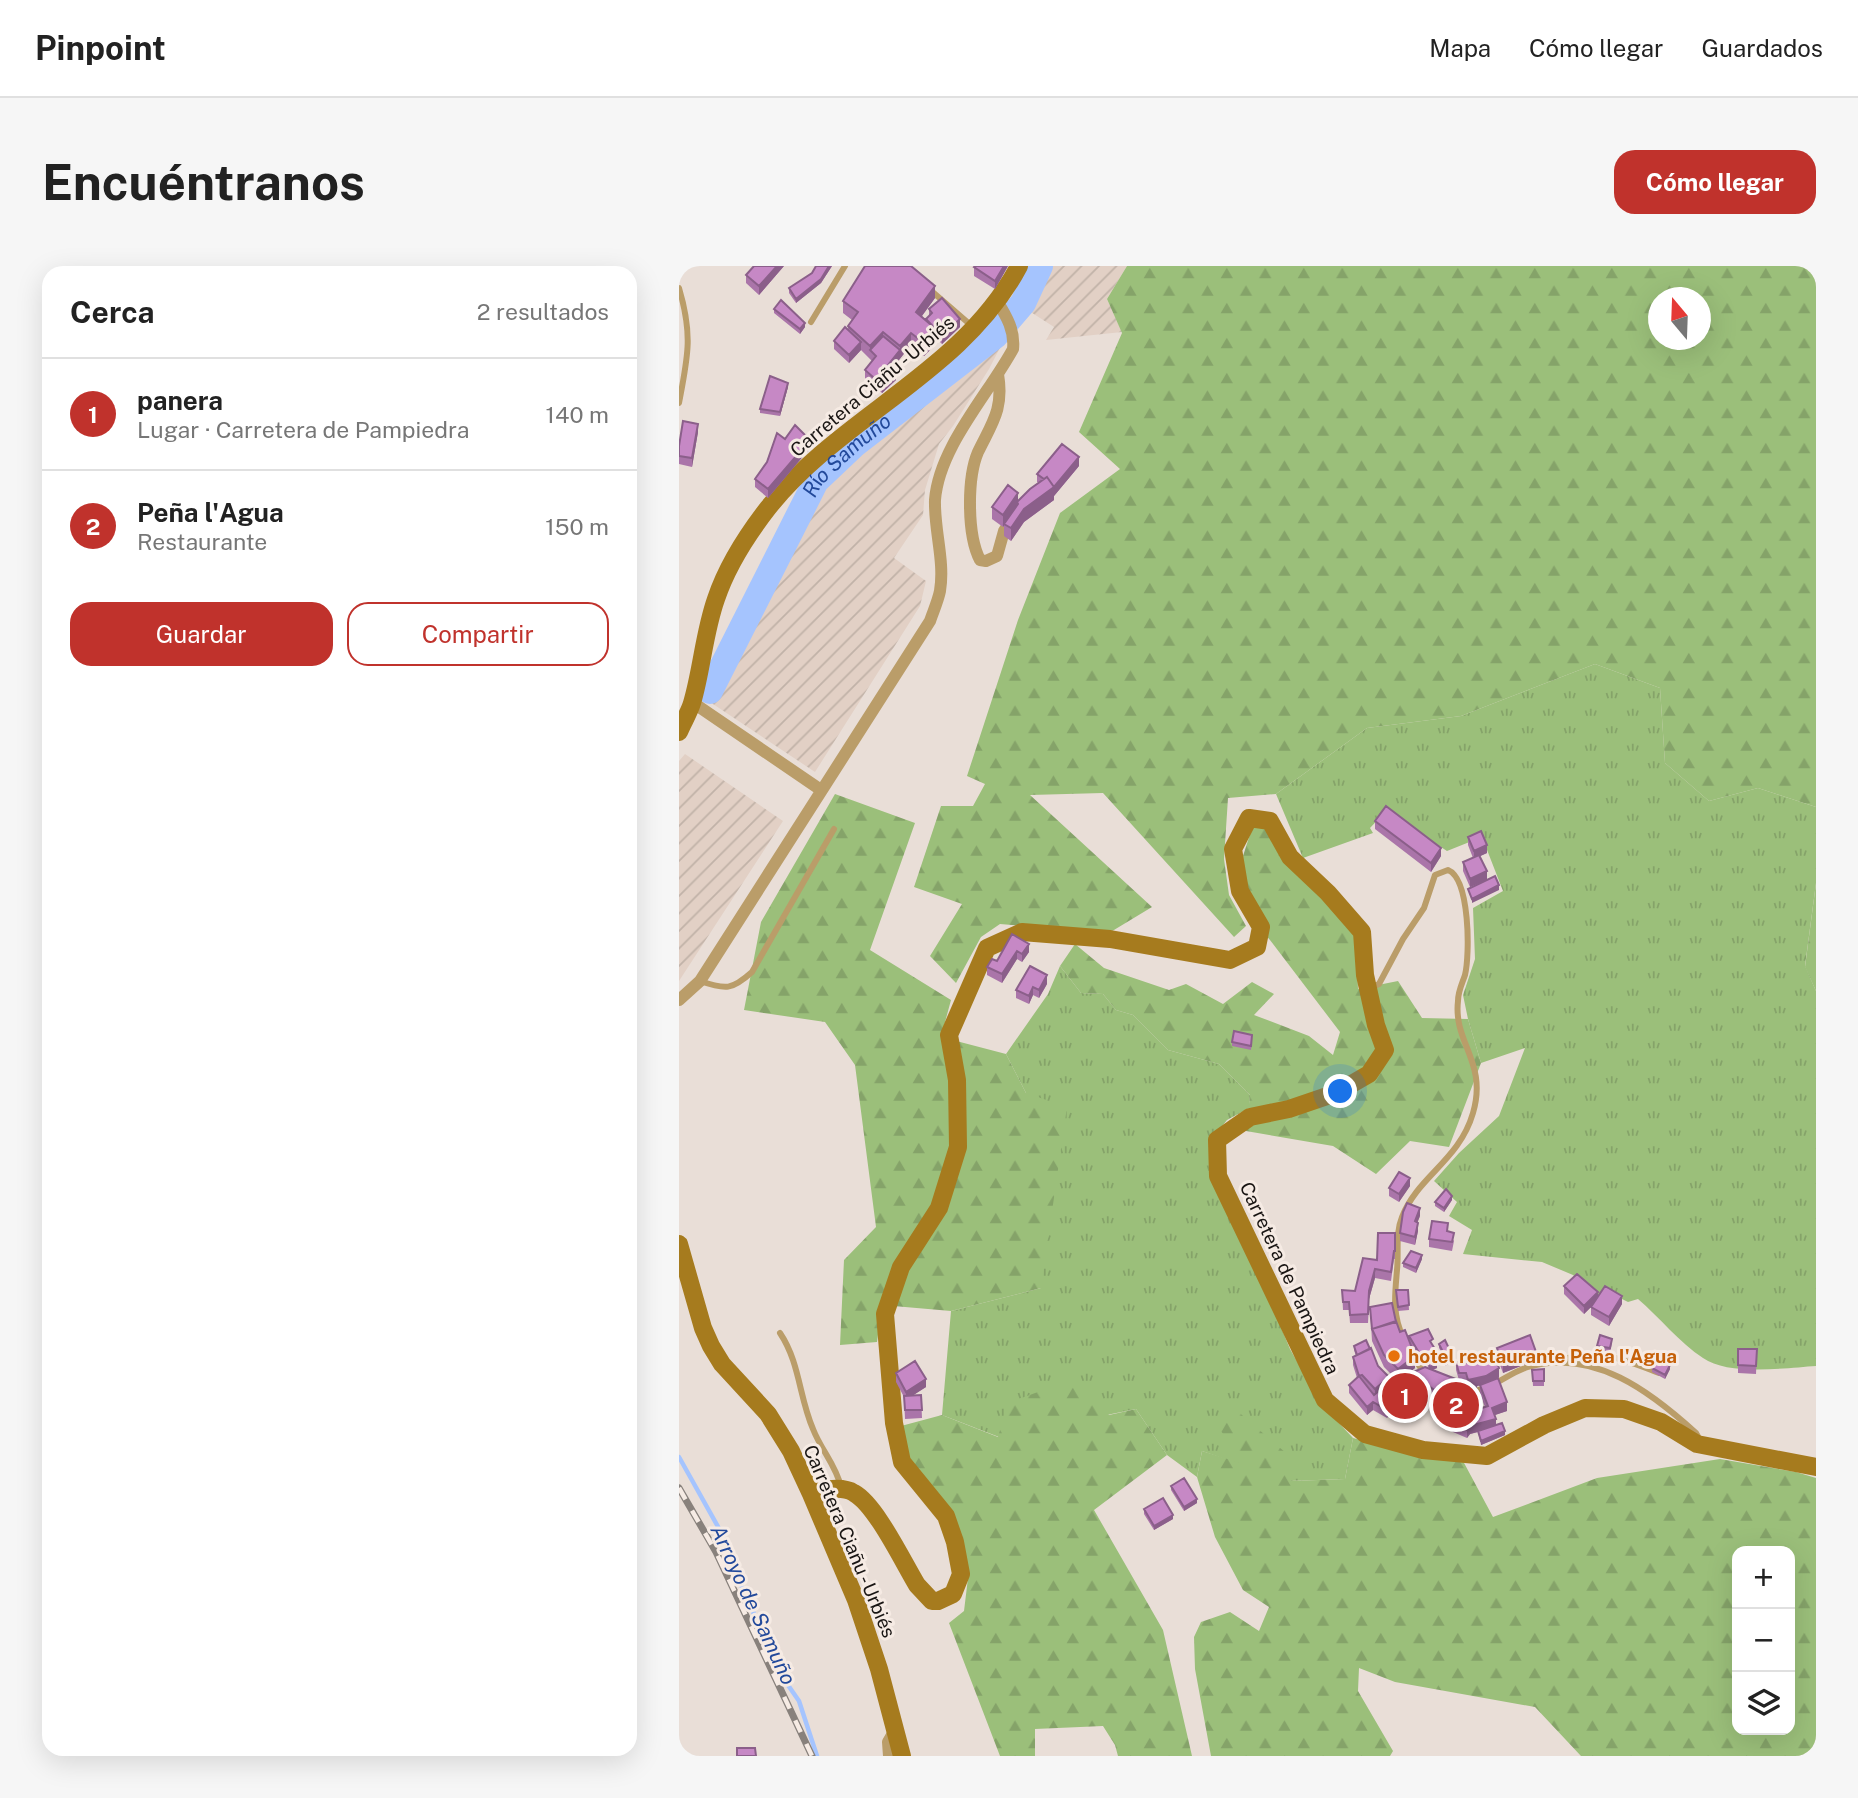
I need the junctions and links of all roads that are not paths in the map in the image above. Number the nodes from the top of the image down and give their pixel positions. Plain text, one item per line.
1 (845, 266) edge
2 (1019, 266) edge
3 (920, 281) edge
4 (679, 288) edge
5 (1000, 306) junction
6 (811, 322) dead end
7 (974, 328) junction
8 (998, 374) junction
9 (679, 402) edge
10 (1018, 509) edge
11 (686, 706) edge
12 (679, 732) edge
13 (821, 790) junction
14 (834, 829) dead end
15 (701, 981) junction
16 (1368, 989) junction
17 (679, 1000) edge
18 (679, 1244) edge
19 (780, 1333) dead end
20 (1405, 1341) edge
21 (1409, 1348) edge
22 (1554, 1363) junction
23 (1661, 1373) edge
24 (1436, 1380) edge
25 (1457, 1388) edge
26 (1702, 1445) junction
27 (1816, 1467) edge
28 (841, 1489) junction
29 (811, 1494) junction
30 (895, 1730) junction
31 (889, 1756) edge
32 (902, 1756) edge

1 - 6 lane
2 - 5 street, Carretera Ciañu - Urbiés
3 - 7 lane
4 - 9 lane
5 - 7 street, Carretera Ciañu - Urbiés
5 - 8 street
7 - 11 street, Carretera Ciañu - Urbiés
8 - 10 street
8 - 13 street
11 - 12 street, Carretera Ciañu - Urbiés
11 - 13 street
13 - 15 street
14 - 15 lane
15 - 17 street
16 - 20 lane
16 - 26 street, Carretera de Pampiedra
16 - 28 street, Carretera de Pampiedra
18 - 29 street, Carretera Ciañu - Urbiés
19 - 28 lane
21 - 24 lane
22 - 23 lane
22 - 25 lane
22 - 26 lane
26 - 27 street, Carretera de Pampiedra
28 - 29 street
29 - 30 street, Carretera Ciañu - Urbiés
30 - 31 street
30 - 32 street, Carretera Ciañu - Urbiés

